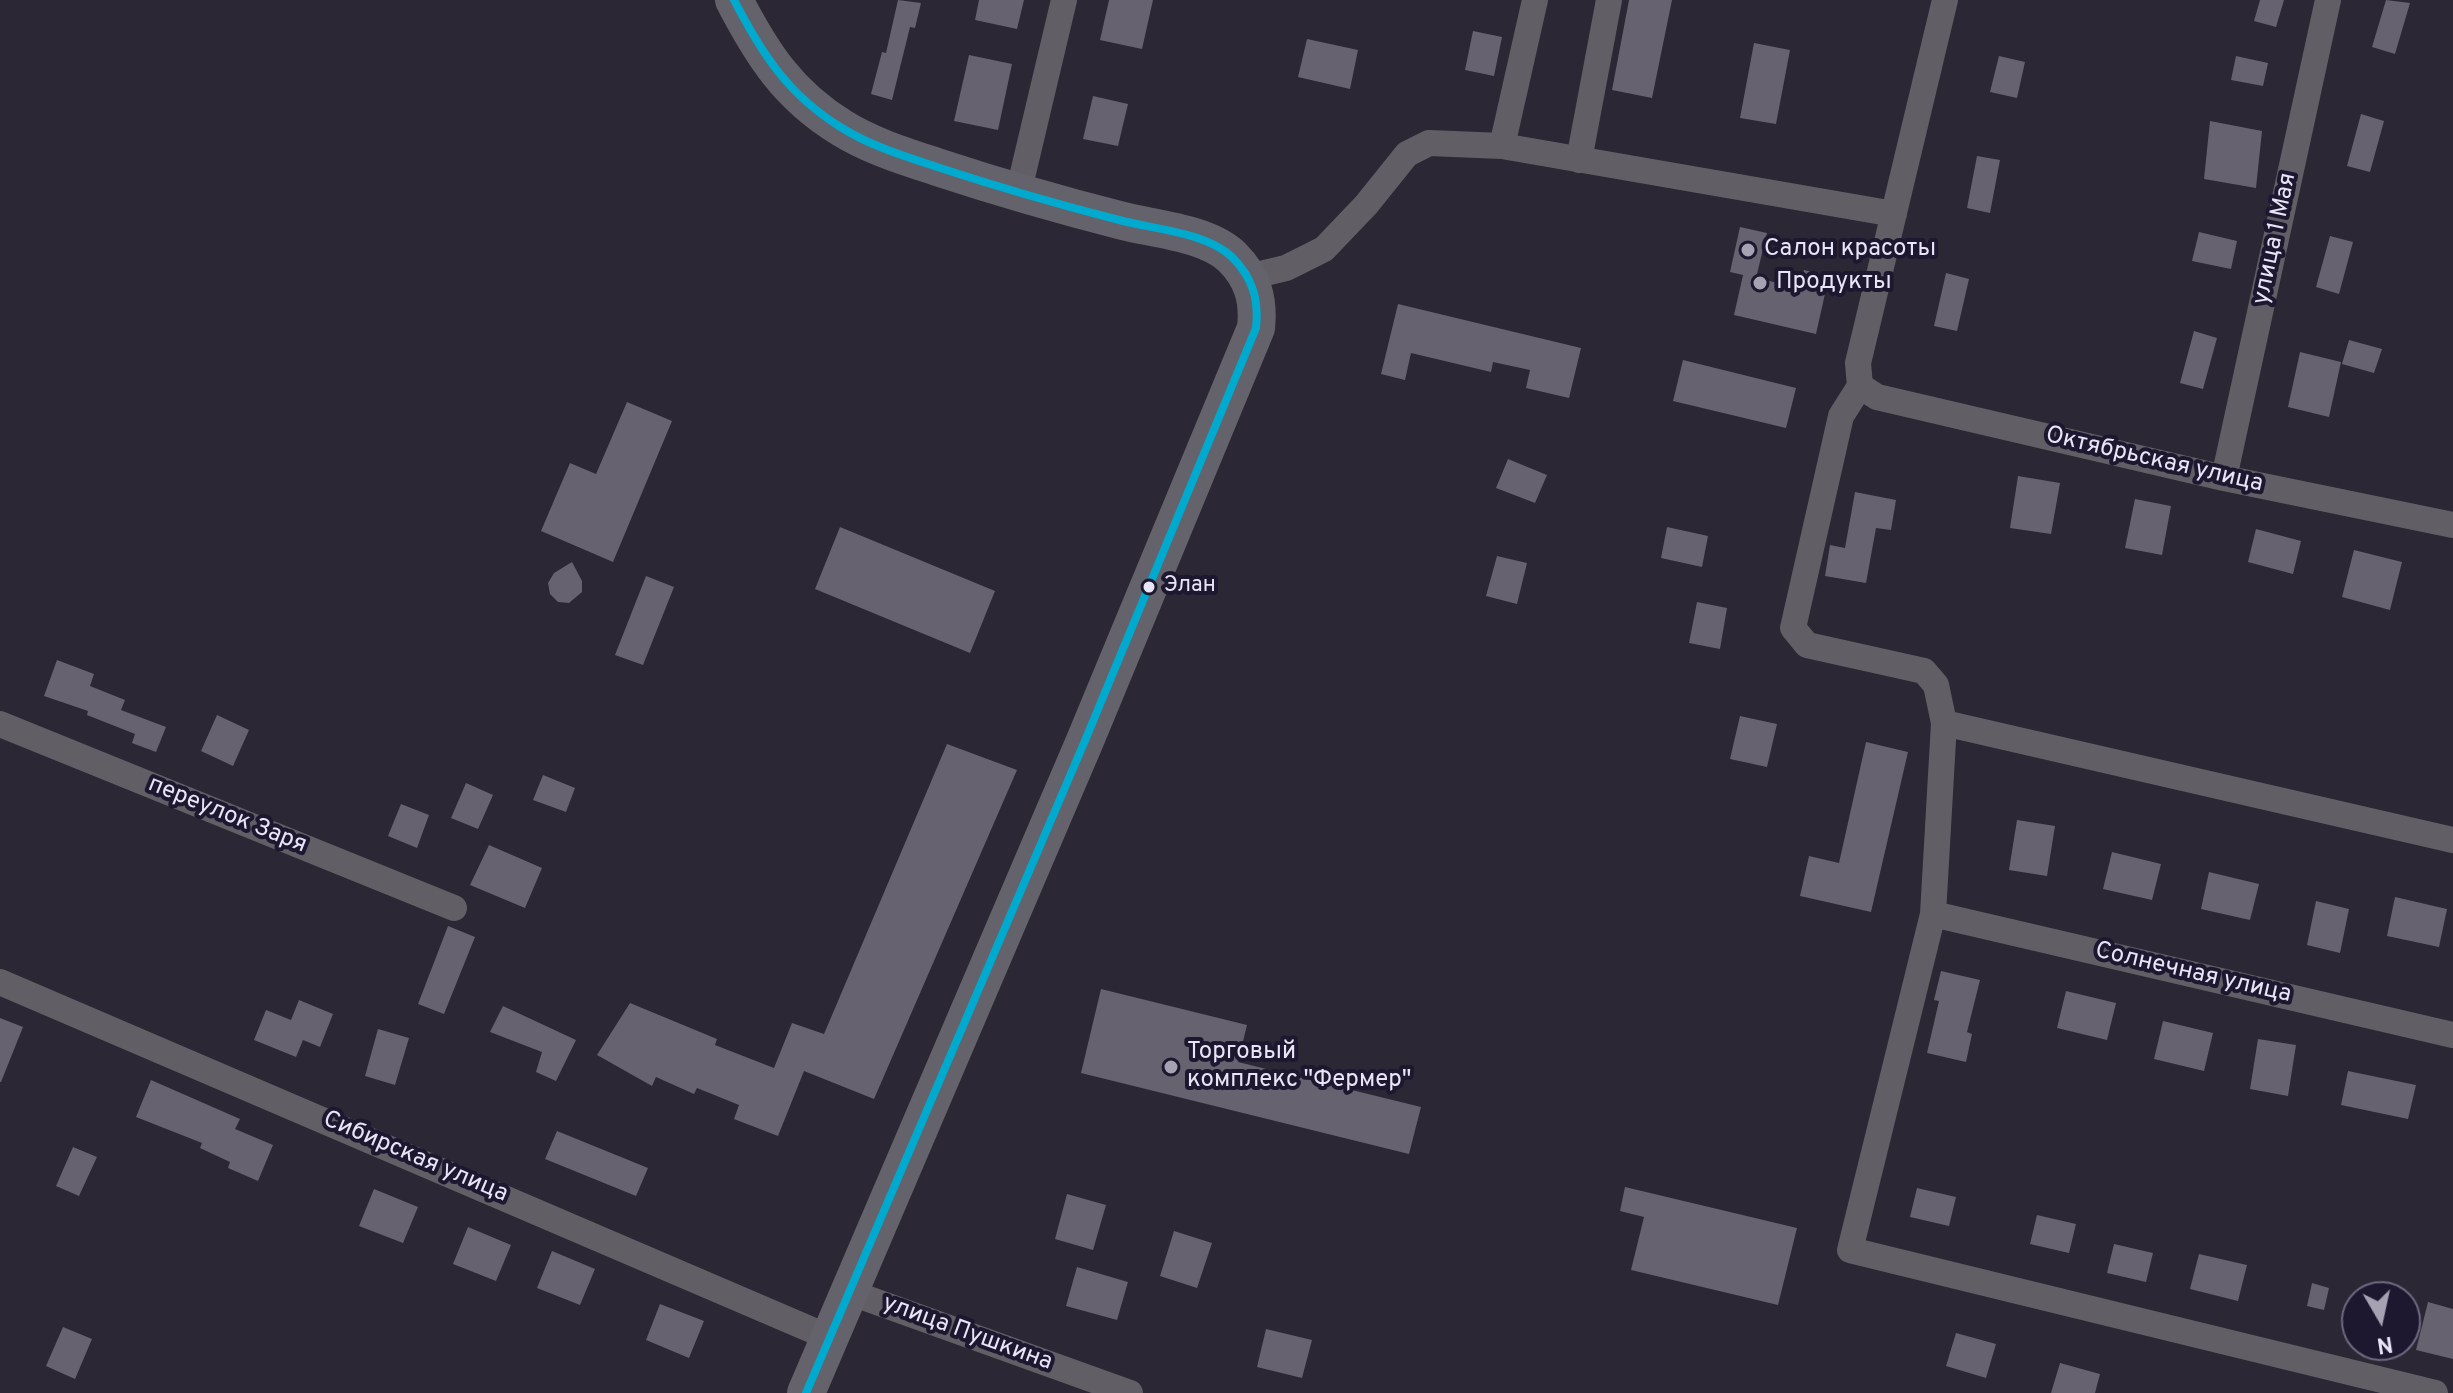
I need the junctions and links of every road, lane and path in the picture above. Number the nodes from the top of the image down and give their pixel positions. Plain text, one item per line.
1 (734, 0) edge
2 (1064, 0) edge
3 (1535, 0) edge
4 (1609, 0) edge
5 (1945, 0) edge
6 (2328, 0) edge
7 (1502, 146) junction
8 (1579, 160) junction
9 (1018, 194) junction
10 (1894, 214) junction
11 (1248, 277) junction
12 (1860, 386) junction
13 (2224, 478) junction
14 (2453, 525) edge
15 (1944, 723) junction
16 (0, 724) edge
17 (2453, 840) edge
18 (454, 908) dead end
19 (1933, 914) junction
20 (0, 982) edge
21 (2453, 1035) edge
22 (849, 1292) junction
23 (828, 1337) junction
24 (806, 1393) edge
25 (1130, 1393) edge
26 (2435, 1393) edge

1 - 9 street
2 - 9 street
3 - 7 street
4 - 8 street
5 - 10 street
6 - 13 street, улица 1 Мая
7 - 8 street
7 - 11 street
8 - 10 street
9 - 11 street
10 - 12 street
11 - 22 street
12 - 13 street, Октябрьская улица
12 - 15 street
13 - 14 street, Октябрьская улица
15 - 17 street
15 - 19 street
16 - 18 street, переулок Заря
19 - 21 street, Солнечная улица
19 - 26 street
20 - 23 street, Сибирская улица
22 - 23 street
22 - 25 street, улица Пушкина
23 - 24 street

